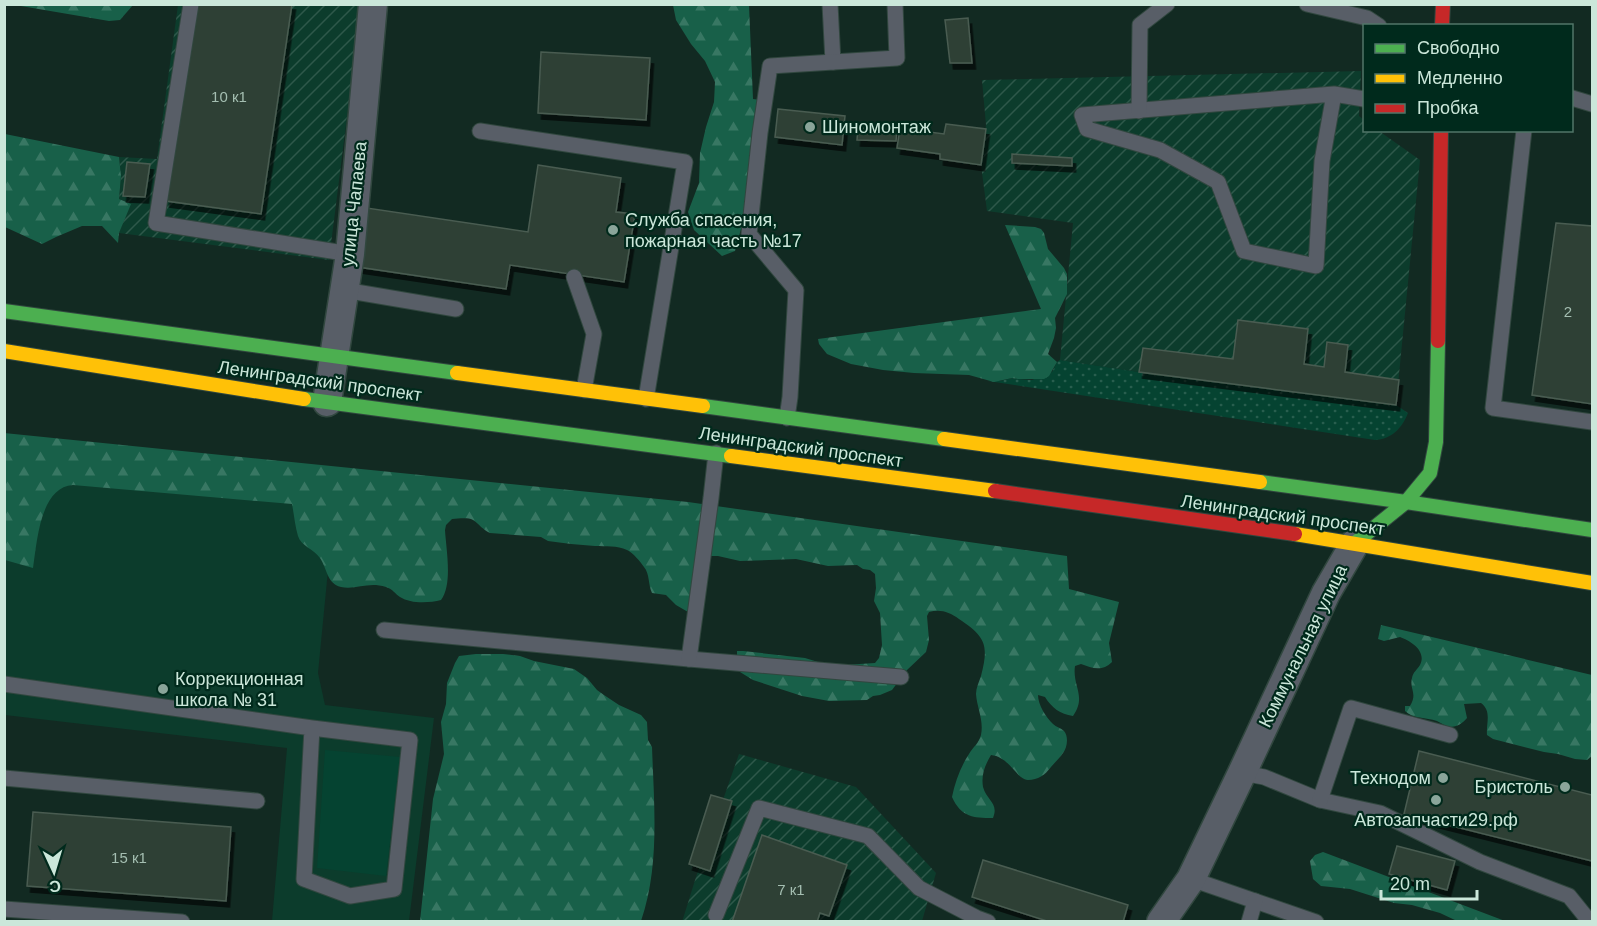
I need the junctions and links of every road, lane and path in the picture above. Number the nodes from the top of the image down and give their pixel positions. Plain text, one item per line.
1 (191, 4) edge
2 (373, 4) edge
3 (830, 4) edge
4 (895, 4) edge
5 (1167, 4) edge
6 (1307, 4) edge
7 (1443, 4) edge
8 (1371, 16) edge
9 (1442, 24) edge
10 (833, 62) junction
11 (1334, 94) junction
12 (1573, 98) edge
13 (1363, 99) edge
14 (1593, 104) edge
15 (1139, 111) junction
16 (480, 131) dead end
17 (1441, 132) edge
18 (1524, 132) edge
19 (350, 254) junction
20 (574, 277) dead end
21 (344, 290) junction
22 (456, 309) dead end
23 (4, 311) edge
24 (4, 351) edge
25 (334, 357) junction
26 (584, 396) junction
27 (646, 399) junction
28 (327, 402) junction
29 (787, 418) junction
30 (1593, 422) edge
31 (716, 453) junction
32 (1406, 502) junction
33 (1593, 530) edge
34 (1355, 543) junction
35 (1593, 583) edge
36 (384, 630) dead end
37 (689, 659) junction
38 (901, 677) dead end
39 (4, 684) edge
40 (312, 728) junction
41 (1450, 735) dead end
42 (1242, 773) junction
43 (4, 778) edge
44 (1320, 800) junction
45 (257, 801) dead end
46 (1191, 879) junction
47 (1255, 901) junction
48 (4, 909) edge
49 (716, 915) dead end
50 (182, 921) edge
51 (988, 921) edge
52 (1161, 921) edge
53 (1249, 921) edge
54 (1316, 921) edge
55 (1590, 921) edge

1 - 19 lane
2 - 19 street, улица Чапаева
3 - 10 lane
4 - 10 lane
5 - 15 lane
6 - 8 lane
7 - 9 main road
10 - 29 lane
11 - 13 lane
11 - 15 lane
11 - 15 lane
12 - 14 lane
16 - 27 lane
17 - 32 main road, Коммунальная улица
18 - 30 lane
19 - 21 street, улица Чапаева
20 - 26 lane
21 - 22 lane
21 - 25 street, улица Чапаева
23 - 25 main road, Ленинградский проспект
24 - 28 main road, Ленинградский проспект
25 - 26 main road, Ленинградский проспект
25 - 28 street, улица Чапаева
26 - 27 main road, Ленинградский проспект
27 - 29 main road, Ленинградский проспект
28 - 31 main road, Ленинградский проспект
29 - 32 main road, Ленинградский проспект
31 - 34 main road, Ленинградский проспект
31 - 37 lane
32 - 33 main road, Ленинградский проспект
32 - 34 main road, Коммунальная улица
34 - 35 main road, Ленинградский проспект
34 - 42 street, Коммунальная улица
36 - 37 lane
37 - 38 lane
39 - 40 lane
40 - 40 lane
41 - 44 lane
42 - 44 lane
42 - 46 street, Коммунальная улица
43 - 45 lane
44 - 55 lane
46 - 47 lane
46 - 52 street, Коммунальная улица
47 - 53 lane
47 - 54 lane
48 - 50 lane
49 - 51 lane

